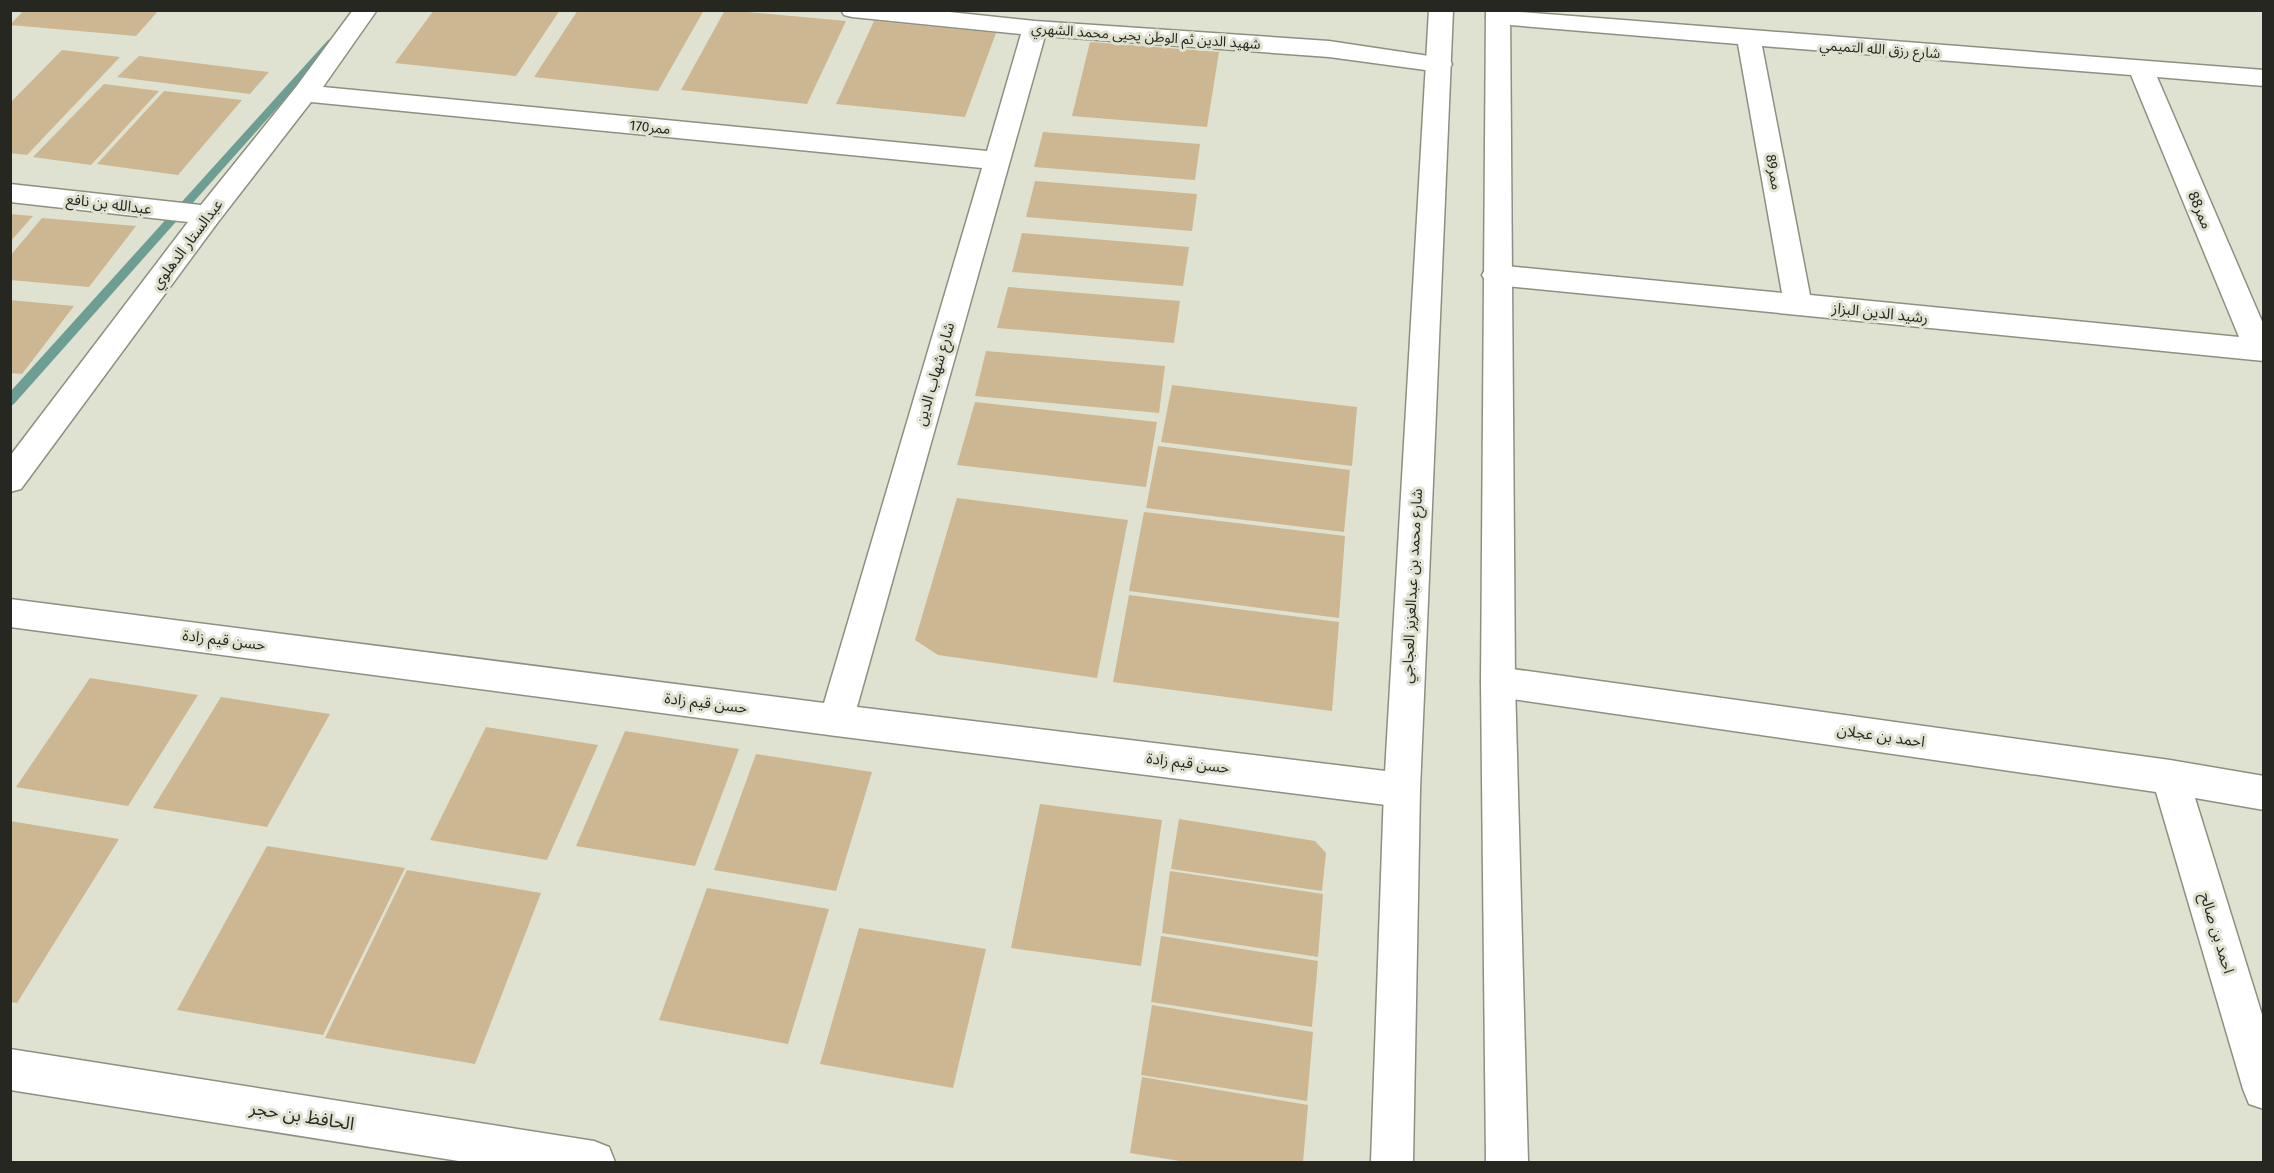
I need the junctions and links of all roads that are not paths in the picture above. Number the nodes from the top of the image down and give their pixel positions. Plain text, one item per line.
1 (366, 10) edge
2 (852, 10) edge
3 (1437, 11) edge
4 (1498, 14) edge
5 (1035, 28) junction
6 (1749, 39) junction
7 (1440, 63) junction
8 (2141, 69) junction
9 (2264, 78) edge
10 (305, 93) junction
11 (996, 161) junction
12 (10, 193) edge
13 (208, 216) junction
14 (1496, 275) junction
15 (1798, 305) junction
16 (2261, 350) edge
17 (10, 480) edge
18 (10, 613) edge
19 (1498, 682) junction
20 (836, 720) junction
21 (2170, 777) junction
22 (1402, 789) junction
23 (2264, 793) edge
24 (10, 1070) edge
25 (2264, 1089) edge
26 (594, 1162) edge
27 (1392, 1162) edge
28 (1507, 1162) edge

1 - 10 street, عبدالستار الدهلوي
2 - 5 street, شهيد الدين ثم الوطن يحيى محمد الشهري
3 - 7 street, شارع محمد بن عبدالعزيز العجاجي
4 - 6 street, شارع رزق الله التميمي
4 - 14 street
5 - 7 street, شهيد الدين ثم الوطن يحيى محمد الشهري
5 - 11 street, شارع شهاب الدين
6 - 8 street, شارع رزق الله التميمي
6 - 15 street, ممر89
7 - 22 street, شارع محمد بن عبدالعزيز العجاجي
8 - 9 street, شارع رزق الله التميمي
8 - 16 street, ممر88
10 - 11 street, ممر170
10 - 13 street, عبدالستار الدهلوي
11 - 20 street, شارع شهاب الدين
12 - 13 street, عبدالله بن نافع
13 - 17 street, عبدالستار الدهلوي
14 - 15 street, رشيد الدين البزاز
14 - 19 street
15 - 16 street, رشيد الدين البزاز
18 - 20 street, حسن قيم زادة
19 - 21 street, احمد بن عجلان
19 - 28 street
20 - 22 street, حسن قيم زادة
21 - 23 street, احمد بن عجلان
21 - 25 street, احمد بن صالح
22 - 27 street, شارع محمد بن عبدالعزيز العجاجي
24 - 26 street, الحافظ بن حجر

